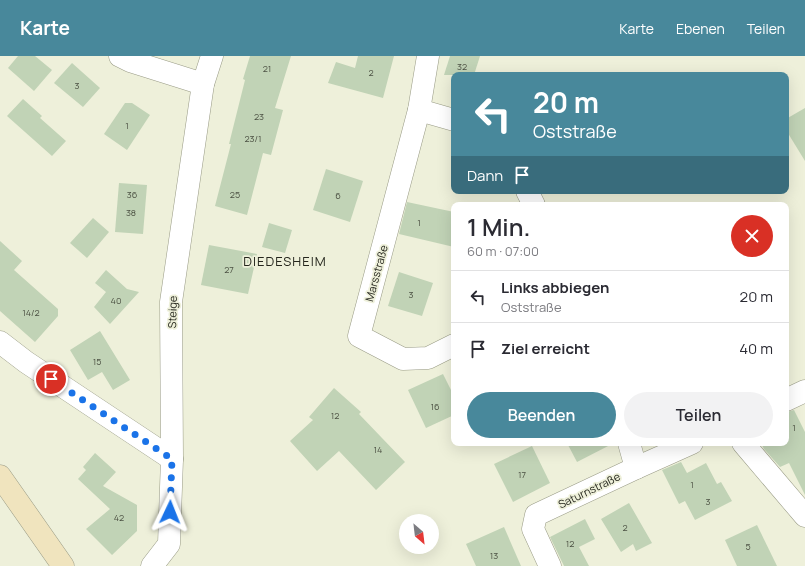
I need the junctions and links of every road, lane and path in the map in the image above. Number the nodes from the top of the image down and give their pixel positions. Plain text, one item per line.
1 (120, 56) edge
2 (212, 56) edge
3 (428, 56) edge
4 (203, 84) junction
5 (419, 110) junction
6 (451, 119) edge
7 (0, 342) edge
8 (451, 346) edge
9 (805, 391) edge
10 (789, 399) edge
11 (630, 446) edge
12 (685, 446) edge
13 (746, 446) edge
14 (172, 459) junction
15 (636, 468) junction
16 (0, 476) edge
17 (805, 516) edge
18 (63, 566) edge
19 (152, 566) edge
20 (550, 566) edge

1 - 4 street
2 - 4 street, Steige
3 - 5 street, Marsstraße
4 - 14 street, Steige
5 - 6 street
5 - 8 street, Marsstraße
7 - 14 street
9 - 10 street
11 - 15 street
12 - 15 street, Saturnstraße
13 - 17 street
14 - 19 street, Steige
15 - 20 street, Saturnstraße
16 - 18 street

